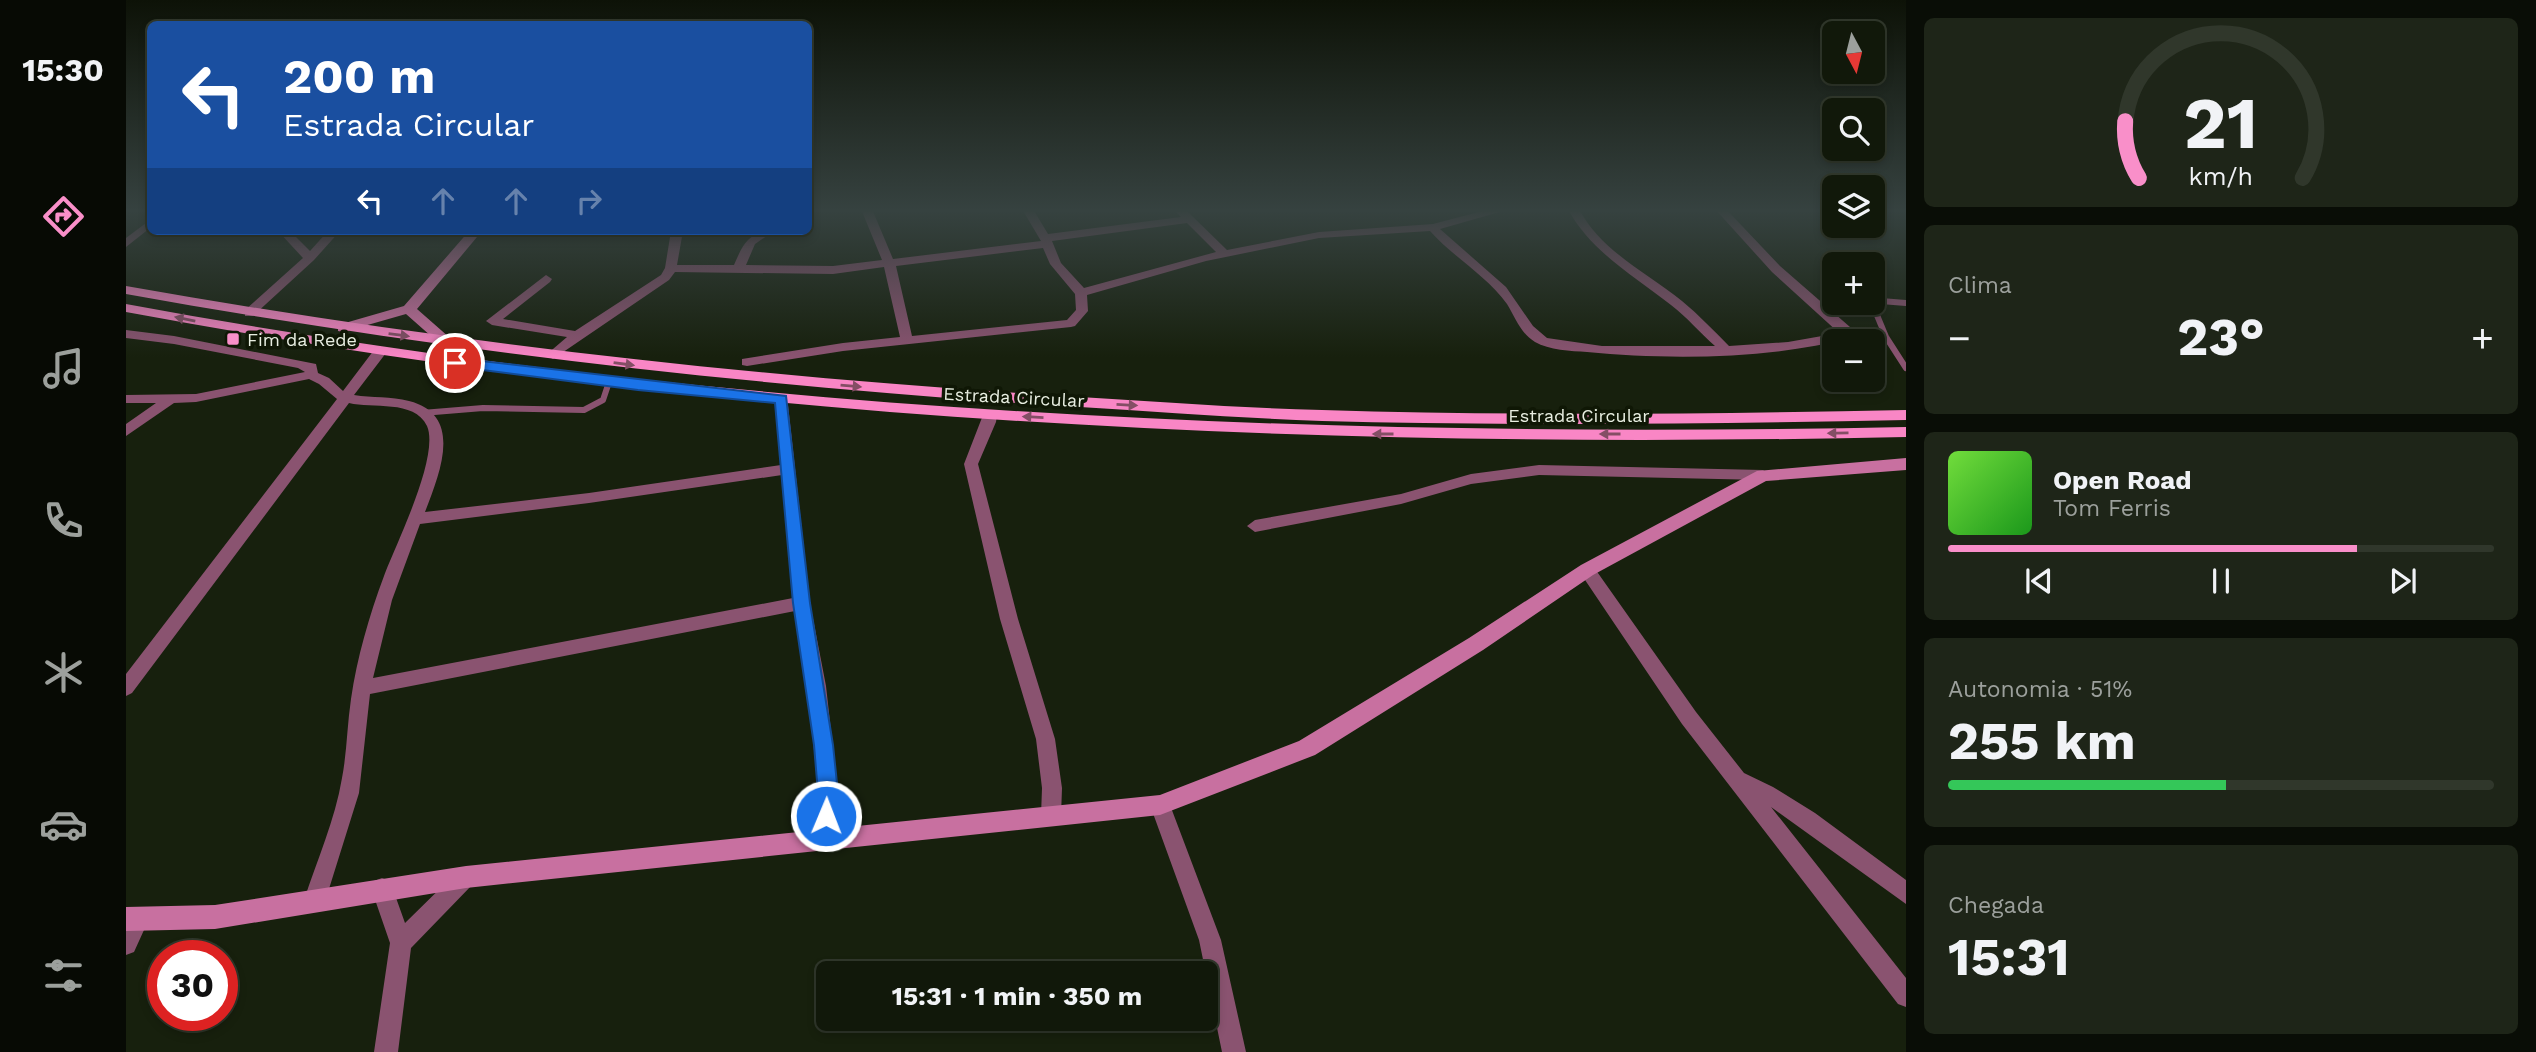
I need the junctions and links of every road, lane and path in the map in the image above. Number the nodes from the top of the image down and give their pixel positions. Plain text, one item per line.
1 (310, 258) edge
2 (452, 258) edge
3 (673, 258) edge
4 (743, 258) edge
5 (889, 258) edge
6 (936, 258) edge
7 (1053, 258) edge
8 (1210, 258) edge
9 (1463, 258) edge
10 (1618, 258) edge
11 (1767, 258) edge
12 (891, 265) junction
13 (671, 268) junction
14 (738, 270) junction
15 (546, 279) dead end
16 (126, 290) edge
17 (1082, 293) junction
18 (1906, 303) edge
19 (126, 308) edge
20 (410, 309) junction
21 (249, 313) junction
22 (343, 328) junction
23 (126, 334) edge
24 (578, 335) junction
25 (445, 341) junction
26 (907, 341) junction
27 (1725, 349) junction
28 (379, 353) junction
29 (553, 355) junction
30 (747, 362) dead end
31 (1906, 368) edge
32 (312, 376) junction
33 (609, 382) junction
34 (345, 397) junction
35 (126, 399) edge
36 (782, 399) junction
37 (167, 401) junction
38 (422, 413) junction
39 (990, 415) junction
40 (1906, 415) edge
41 (126, 431) edge
42 (1906, 432) edge
43 (1906, 464) edge
44 (789, 469) junction
45 (1763, 475) junction
46 (414, 519) junction
47 (1255, 526) dead end
48 (1587, 570) junction
49 (802, 603) junction
50 (126, 688) edge
51 (362, 688) junction
52 (1739, 780) junction
53 (1160, 805) junction
54 (1051, 816) junction
55 (823, 840) junction
56 (466, 877) junction
57 (382, 888) junction
58 (1906, 893) edge
59 (315, 900) junction
60 (132, 919) edge
61 (401, 943) junction
62 (126, 944) edge
63 (1906, 996) edge
64 (386, 1052) edge
65 (1234, 1052) edge

1 - 21 street
2 - 20 street
3 - 13 street
4 - 14 street
5 - 12 street
6 - 12 street
7 - 17 street
8 - 17 street
9 - 27 street
10 - 27 street
11 - 27 street
12 - 14 street
12 - 26 street
13 - 14 street
13 - 24 street
15 - 24 street
16 - 21 main road, Estrada Circular
17 - 26 street
18 - 31 lane
28 -> 19 main road, Estrada Circular
20 - 22 street
20 - 25 street
21 - 22 main road, Estrada Circular
22 -> 25 main road, Estrada Circular
23 - 32 street
24 - 29 street
25 - 29 main road, Estrada Circular
26 - 30 street
28 - 33 main road, Estrada Circular
28 - 34 street
29 -> 40 main road, Estrada Circular
32 - 34 street
32 - 37 street
33 - 36 main road, Estrada Circular
33 - 38 lane
34 - 38 street
34 - 50 street
35 - 37 street
36 - 39 main road, Estrada Circular
36 - 44 street
37 - 41 street
38 - 46 street
42 -> 39 main road, Estrada Circular
39 - 54 street
43 - 45 street
44 - 46 street
44 - 49 street
45 - 47 street
45 - 48 street
46 - 51 street
48 - 52 street
48 - 53 street
49 - 51 street
49 - 55 street
51 - 59 street
52 - 58 street
52 - 63 street
53 - 54 street
53 - 65 street
54 - 55 street
55 - 56 street
56 - 57 street
56 - 61 street
57 - 59 street
57 - 61 street
59 - 60 street
60 - 62 street
61 - 64 street

